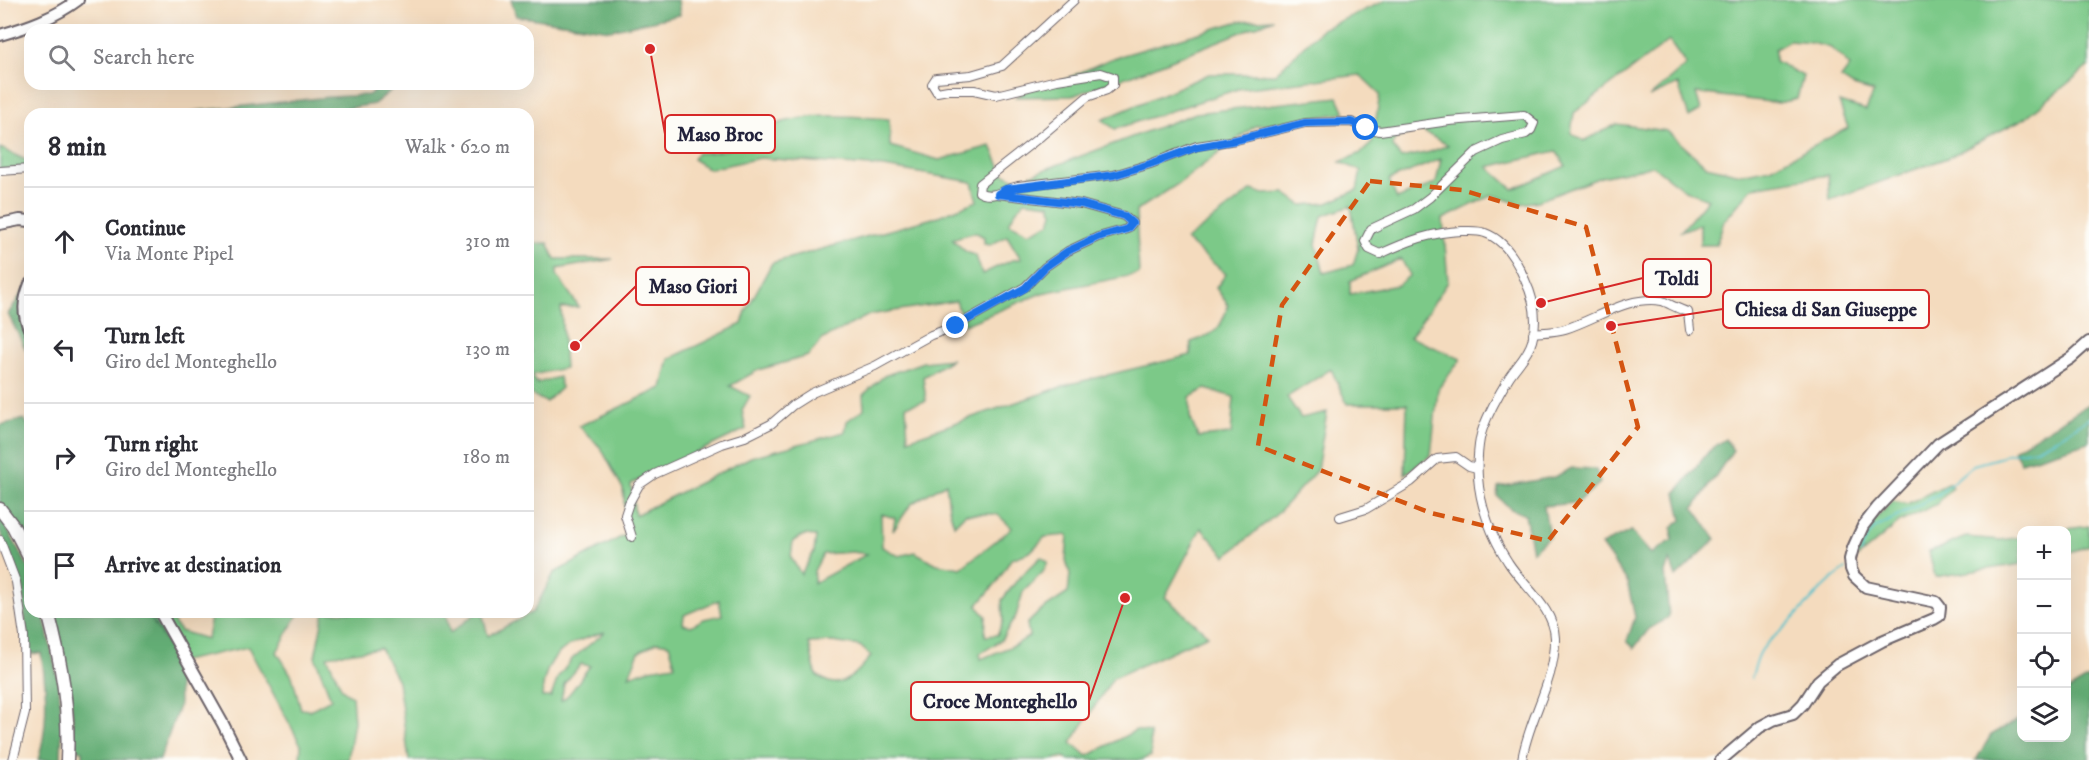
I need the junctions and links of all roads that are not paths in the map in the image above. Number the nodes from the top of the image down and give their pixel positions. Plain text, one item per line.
1 (78, 0) edge
2 (1074, 0) edge
3 (35, 24) edge
4 (24, 28) edge
5 (0, 35) edge
6 (24, 169) edge
7 (0, 171) edge
8 (998, 194) junction
9 (24, 220) edge
10 (0, 224) edge
11 (24, 299) edge
12 (24, 319) edge
13 (1690, 330) dead end
14 (1533, 333) junction
15 (2089, 342) edge
16 (1478, 468) junction
17 (0, 509) edge
18 (1340, 517) dead end
19 (632, 537) dead end
20 (0, 540) edge
21 (24, 547) edge
22 (49, 618) edge
23 (163, 618) edge
24 (13, 760) edge
25 (67, 760) edge
26 (242, 760) edge
27 (1522, 760) edge
28 (1721, 760) edge

1 - 3 street
2 - 8 street
4 - 5 street
6 - 7 street
8 - 14 street
8 - 19 street
9 - 10 street
11 - 12 street
13 - 14 street
14 - 16 street
15 - 28 street
16 - 18 street
16 - 27 street
17 - 21 main road
20 - 24 street
22 - 25 main road
23 - 26 street

